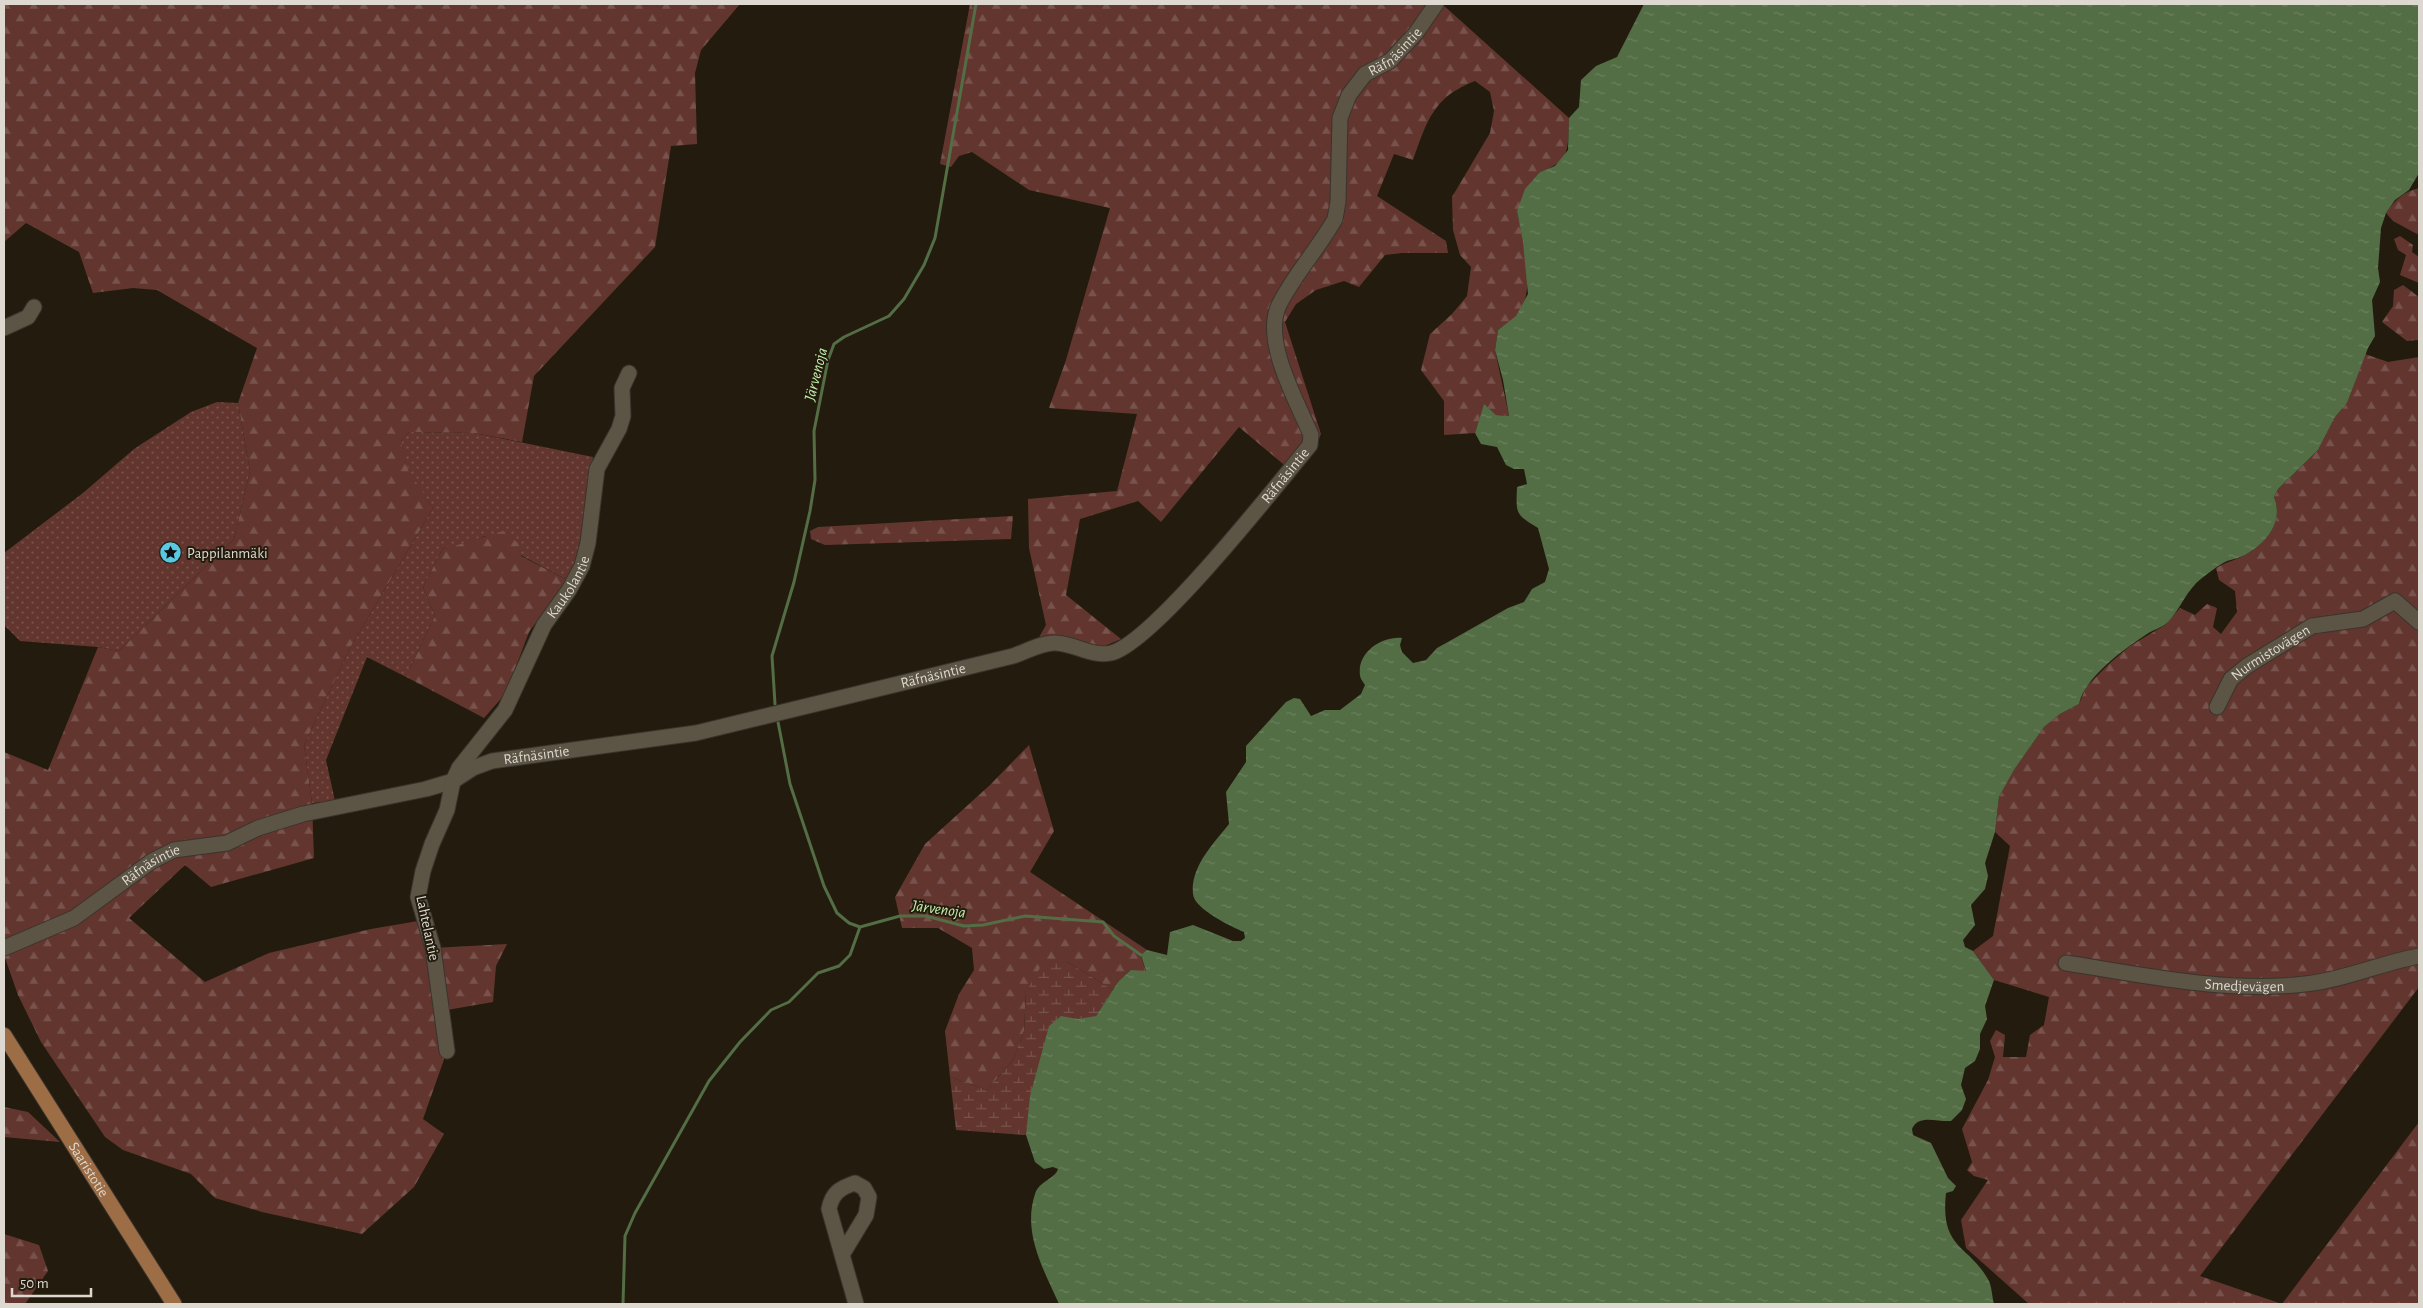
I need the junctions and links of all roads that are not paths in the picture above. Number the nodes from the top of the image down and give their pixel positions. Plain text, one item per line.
1 (1436, 4) edge
2 (34, 307) dead end
3 (4, 328) edge
4 (629, 373) dead end
5 (2419, 622) edge
6 (2217, 707) dead end
7 (453, 781) junction
8 (4, 948) edge
9 (2419, 956) edge
10 (2066, 963) dead end
11 (4, 1035) edge
12 (447, 1051) dead end
13 (842, 1253) dead end
14 (174, 1304) edge
15 (856, 1304) edge

1 - 7 street, Räfnäsintie
2 - 3 street
4 - 7 street, Kaukolantie
5 - 6 street, Nurmistovägen
7 - 8 street, Räfnäsintie
7 - 12 street, Lahtelantie
9 - 10 street, Smedjevägen
11 - 14 main road, Saaristotie
13 - 15 street

